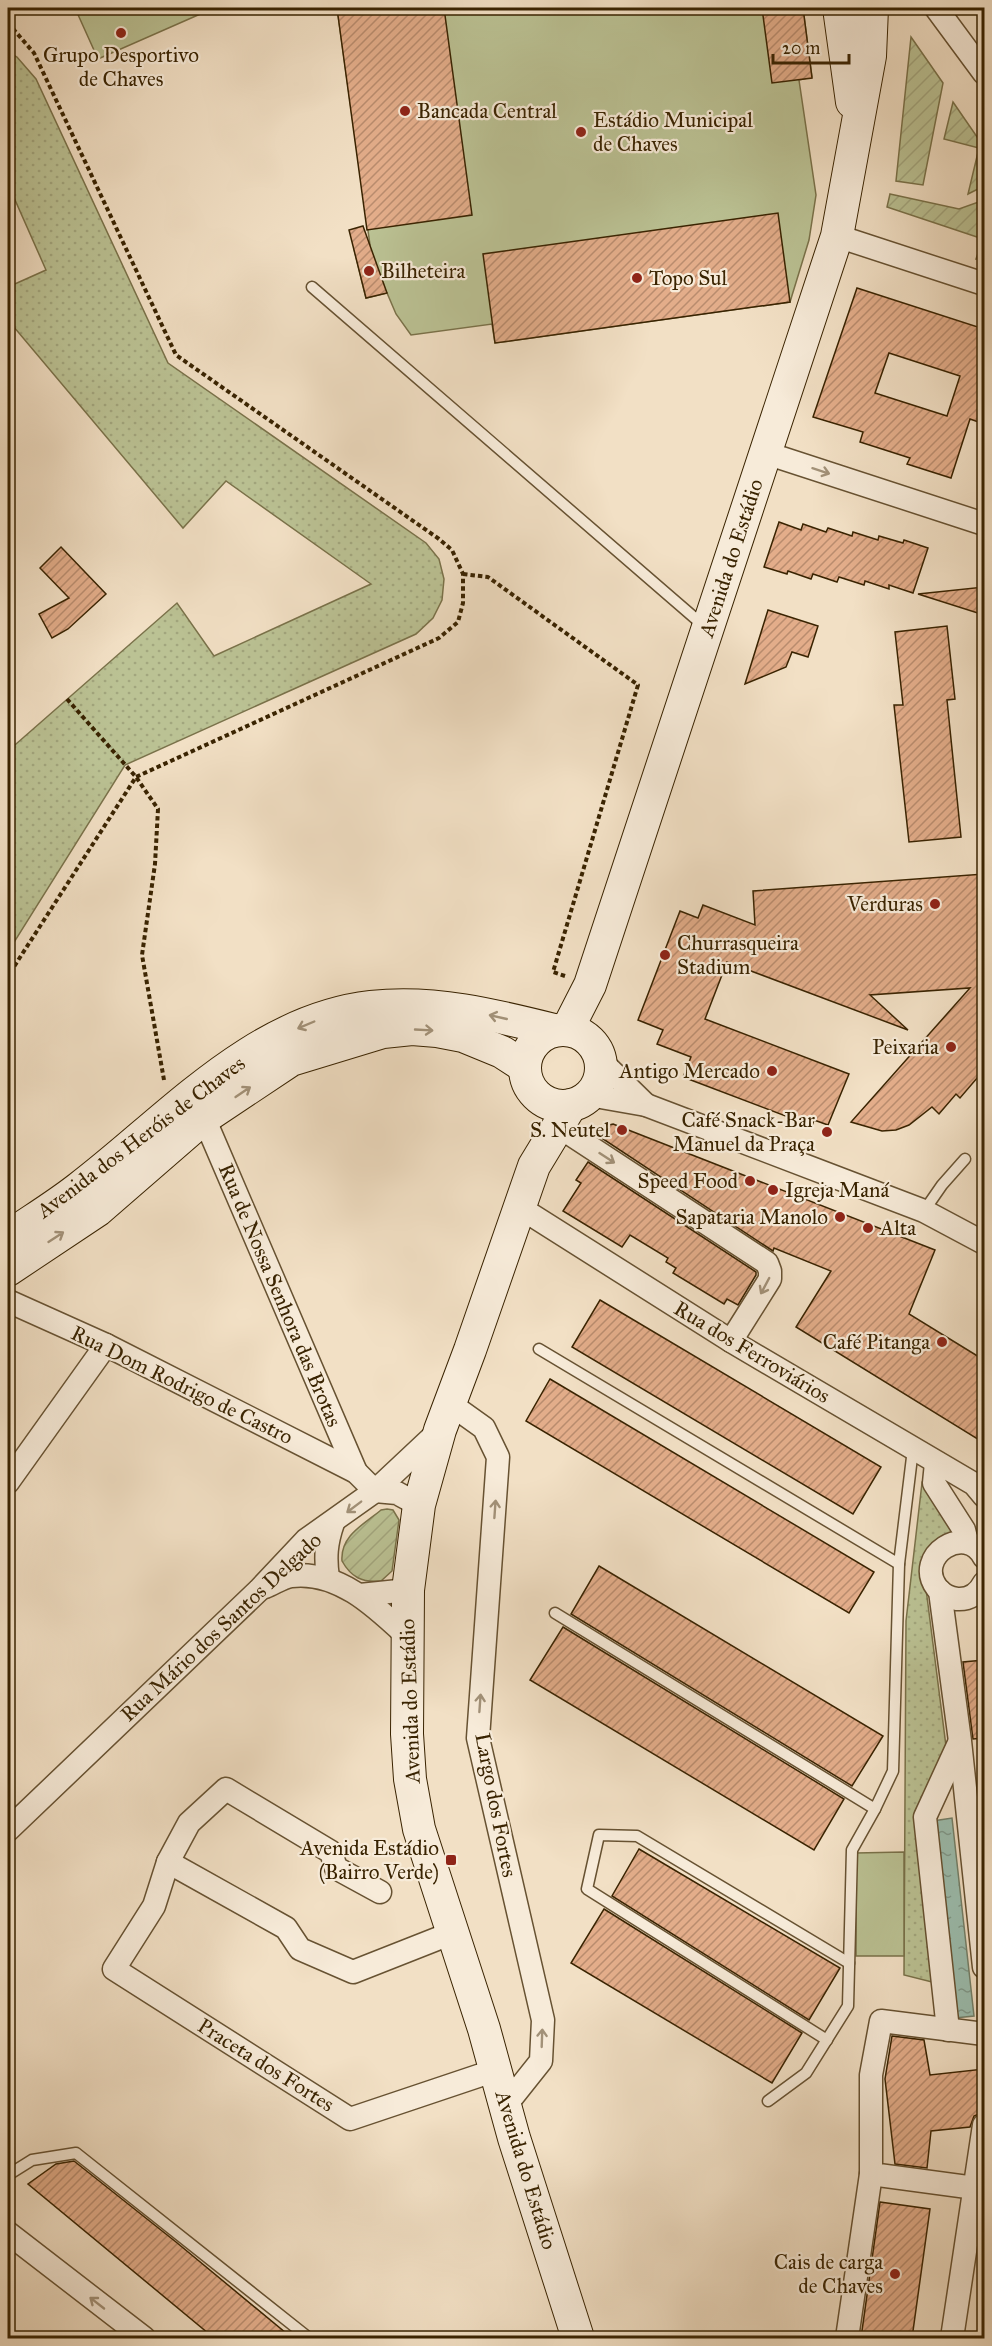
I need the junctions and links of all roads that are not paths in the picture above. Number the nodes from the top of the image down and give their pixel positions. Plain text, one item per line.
1 (839, 8) edge
2 (872, 8) edge
3 (936, 8) edge
4 (984, 73) edge
5 (856, 127) junction
6 (837, 236) junction
7 (984, 284) edge
8 (312, 287) dead end
9 (766, 453) junction
10 (984, 524) edge
11 (708, 629) junction
12 (578, 1040) junction
13 (525, 1067) junction
14 (538, 1097) junction
15 (646, 1105) junction
16 (573, 1109) junction
17 (204, 1118) junction
18 (965, 1159) dead end
19 (534, 1166) junction
20 (519, 1207) junction
21 (924, 1211) junction
22 (8, 1237) edge
23 (984, 1244) edge
24 (8, 1270) edge
25 (8, 1301) edge
26 (731, 1341) junction
27 (106, 1345) junction
28 (538, 1349) dead end
29 (444, 1417) junction
30 (913, 1449) junction
31 (936, 1463) junction
32 (356, 1472) junction
33 (8, 1482) edge
34 (375, 1491) junction
35 (984, 1496) edge
36 (419, 1505) junction
37 (333, 1523) junction
38 (967, 1542) junction
39 (984, 1557) edge
40 (899, 1564) junction
41 (328, 1578) junction
42 (984, 1583) edge
43 (259, 1590) junction
44 (408, 1590) junction
45 (940, 1592) junction
46 (360, 1595) junction
47 (555, 1613) dead end
48 (407, 1636) junction
49 (960, 1741) junction
50 (875, 1809) junction
51 (8, 1830) edge
52 (168, 1862) junction
53 (380, 1892) dead end
54 (452, 1933) junction
55 (849, 1963) junction
56 (984, 1966) edge
57 (948, 2030) junction
58 (984, 2034) edge
59 (827, 2040) junction
60 (496, 2070) junction
61 (768, 2101) dead end
62 (506, 2105) junction
63 (984, 2125) edge
64 (870, 2174) junction
65 (8, 2175) edge
66 (975, 2188) junction
67 (8, 2233) edge
68 (144, 2338) edge
69 (309, 2338) edge
70 (579, 2338) edge
71 (847, 2338) edge
72 (952, 2338) edge

1 - 5 street, Avenida do Estádio
2 - 5 street, Avenida do Estádio
3 - 4 street
5 - 6 street, Avenida do Estádio
6 - 7 street
6 - 9 street, Avenida do Estádio
8 - 11 lane
9 -> 10 street
9 - 11 street, Avenida do Estádio
11 - 12 street, Avenida do Estádio
12 - 13 street
12 - 15 street
12 - 16 street
12 -> 22 street, Avenida dos Heróis de Chaves
13 - 14 street
17 -> 13 street, Avenida dos Heróis de Chaves
14 - 16 street
14 - 19 street, Avenida do Estádio
15 - 16 street
15 - 21 street
16 - 19 street, Avenida do Estádio
16 -> 26 street
24 -> 17 street, Avenida dos Heróis de Chaves
17 - 32 street, Rua de Nossa Senhora das Brotas
18 - 21 lane
19 - 20 street, Avenida do Estádio
20 - 26 street, Rua dos Ferroviários
20 - 29 street, Avenida do Estádio
21 - 23 street
25 - 27 street, Rua Dom Rodrigo de Castro
26 - 30 street, Rua dos Ferroviários
27 - 32 street, Rua Dom Rodrigo de Castro
27 - 33 street
28 - 40 lane
29 - 34 street, Rua Mário dos Santos Delgado
29 - 36 street, Avenida do Estádio
62 -> 29 street, Largo dos Fortes
30 - 31 street, Rua dos Ferroviários
30 - 40 lane
31 - 35 street, Rua dos Ferroviários
31 - 38 street
32 - 34 street
34 - 36 street
34 -> 37 street, Rua Mário dos Santos Delgado
36 - 44 street, Avenida do Estádio
37 - 41 street
37 - 43 street, Rua Mário dos Santos Delgado
38 - 39 street
38 - 45 street
40 - 50 lane
41 - 43 street
41 - 46 street
42 - 45 street
43 - 51 street, Rua Mário dos Santos Delgado
44 - 46 street
44 - 48 street, Avenida do Estádio
45 - 49 street
46 - 48 street
47 - 50 lane
48 - 54 street, Avenida do Estádio
49 - 56 street
49 - 57 street
50 - 55 lane
52 - 53 street
52 - 54 street
52 - 60 street, Praceta dos Fortes
54 - 60 street, Avenida do Estádio
55 - 59 lane
55 - 59 lane
57 - 58 street
57 - 64 street
59 - 61 lane
60 - 62 street, Avenida do Estádio
62 - 70 street, Avenida do Estádio
63 - 66 street
64 - 66 street
64 - 71 street
65 - 69 lane
66 - 72 street
68 -> 67 street

